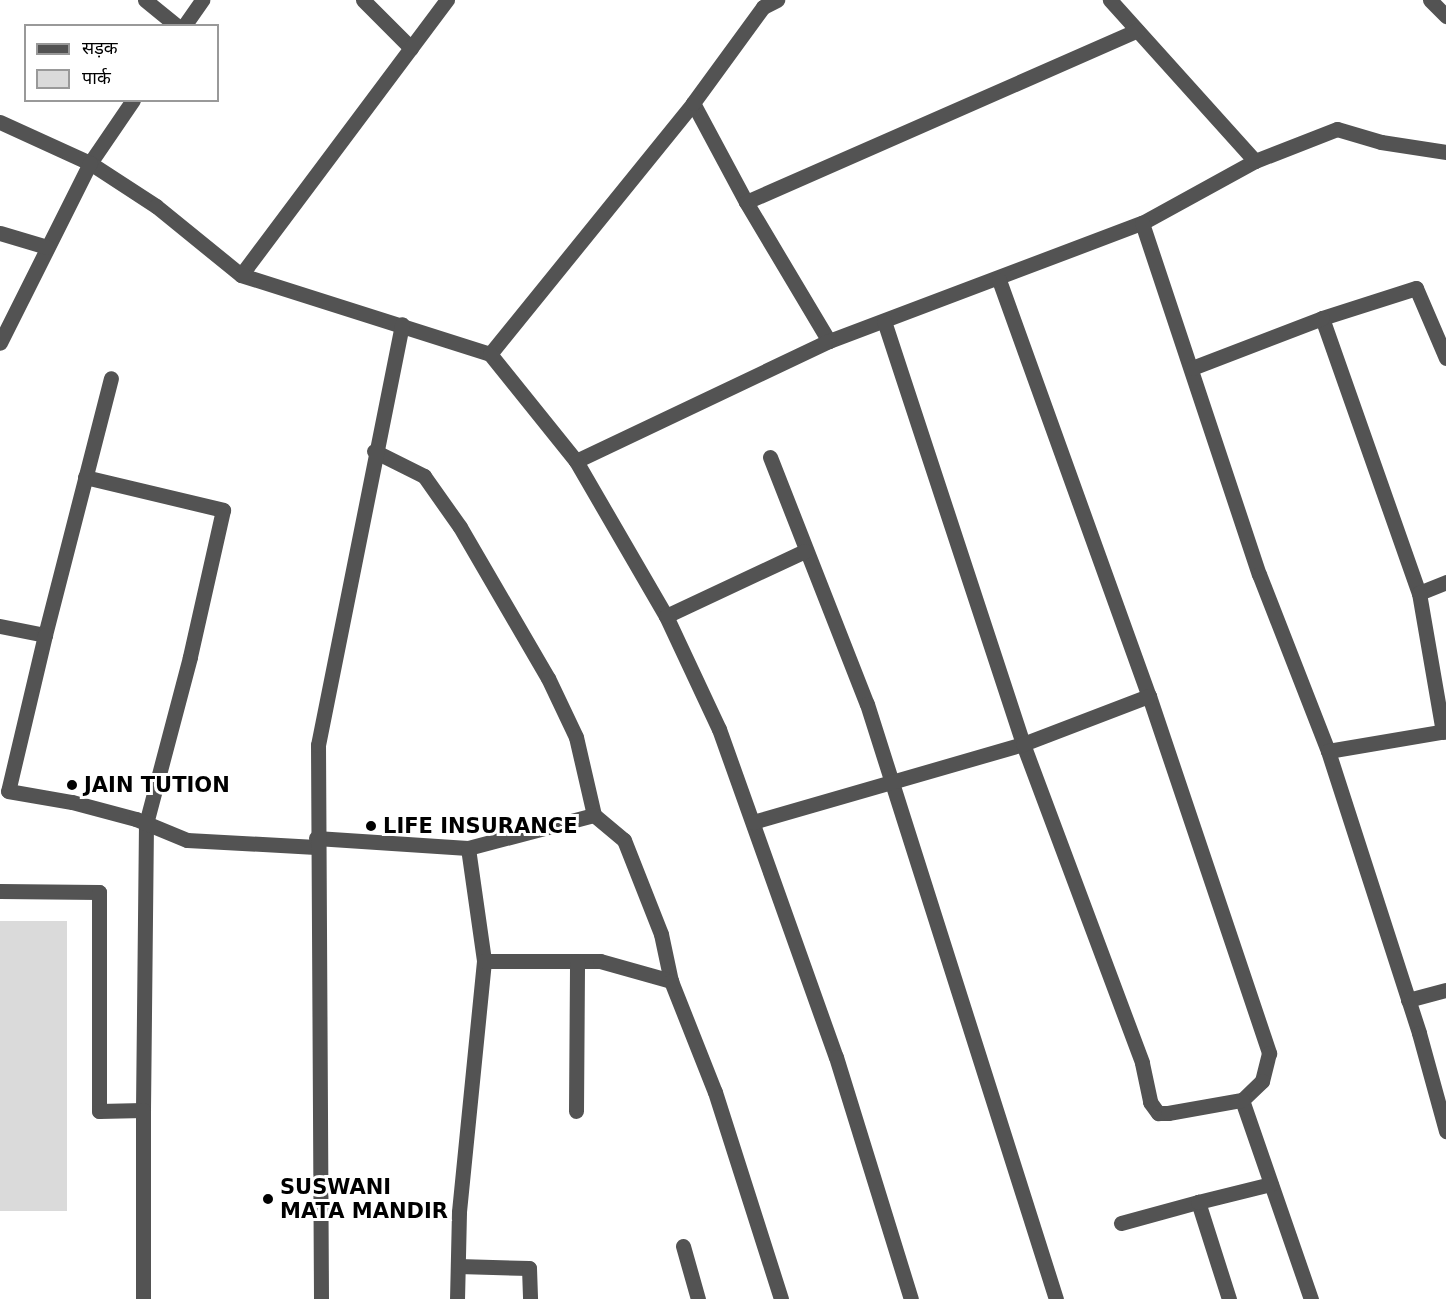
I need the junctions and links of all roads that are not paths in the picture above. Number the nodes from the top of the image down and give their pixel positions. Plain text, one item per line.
1 (145, 0) edge
2 (202, 0) edge
3 (363, 0) edge
4 (447, 0) edge
5 (777, 0) edge
6 (1110, 0) edge
7 (1430, 0) edge
8 (1446, 16) edge
9 (175, 24) edge
10 (185, 24) edge
11 (1137, 30) junction
12 (411, 48) junction
13 (132, 102) edge
14 (693, 103) junction
15 (0, 122) edge
16 (1446, 152) edge
17 (1255, 161) junction
18 (90, 163) junction
19 (746, 202) junction
20 (1142, 223) junction
21 (0, 233) edge
22 (48, 247) junction
23 (241, 275) junction
24 (999, 280) junction
25 (1322, 318) junction
26 (884, 321) junction
27 (402, 324) junction
28 (829, 341) junction
29 (0, 343) edge
30 (490, 354) junction
31 (1446, 358) edge
32 (1192, 368) junction
33 (111, 378) dead end
34 (374, 451) junction
35 (770, 457) dead end
36 (576, 461) junction
37 (85, 477) junction
38 (805, 551) junction
39 (1446, 582) edge
40 (1419, 593) junction
41 (666, 616) junction
42 (0, 626) edge
43 (45, 635) junction
44 (1149, 696) junction
45 (1445, 731) edge
46 (1023, 744) junction
47 (1328, 751) junction
48 (890, 780) junction
49 (594, 815) junction
50 (753, 822) junction
51 (146, 823) junction
52 (316, 843) junction
53 (468, 848) junction
54 (0, 891) edge
55 (484, 961) junction
56 (577, 961) junction
57 (671, 981) junction
58 (1446, 990) edge
59 (1408, 1000) junction
60 (1242, 1100) junction
61 (143, 1110) junction
62 (576, 1111) dead end
63 (1446, 1131) edge
64 (1271, 1184) junction
65 (1198, 1202) junction
66 (1121, 1223) dead end
67 (683, 1246) dead end
68 (458, 1266) junction
69 (143, 1299) edge
70 (321, 1299) edge
71 (457, 1299) edge
72 (530, 1299) edge
73 (698, 1299) edge
74 (781, 1299) edge
75 (911, 1299) edge
76 (1056, 1299) edge
77 (1229, 1299) edge
78 (1311, 1299) edge

1 - 9 street
2 - 10 street
3 - 12 street
4 - 12 street
5 - 14 street
6 - 11 street
7 - 8 street
11 - 17 street
11 - 19 street
12 - 23 street
13 - 18 street
14 - 19 street
14 - 30 street
15 - 18 street
16 - 17 street
17 - 20 street
18 - 22 street
18 - 23 street
19 - 28 street
20 - 24 street
20 - 32 street
21 - 22 street
22 - 29 street
23 - 27 street
24 - 26 street
24 - 44 street
25 - 31 street
25 - 32 street
25 - 40 street
26 - 28 street
26 - 46 street
27 - 30 street
27 - 34 street
28 - 36 street
30 - 36 street
32 - 47 street
33 - 37 street
34 - 49 street
34 - 52 street
35 - 38 street
36 - 41 street
37 - 43 street
37 - 51 street
38 - 41 street
38 - 48 street
39 - 40 street
40 - 45 street
41 - 50 street
42 - 43 street
43 - 51 street
44 - 46 street
44 - 60 street
45 - 47 street
46 - 48 street
46 - 60 street
47 - 59 street
48 - 50 street
48 - 76 street
49 - 53 street
49 - 57 street
50 - 75 street
51 - 52 street
51 - 61 street
52 - 53 street
52 - 70 street
53 - 55 street
54 - 61 street
55 - 56 street
55 - 68 street
56 - 57 street
56 - 62 street
57 - 74 street
58 - 59 street
59 - 63 street
60 - 64 street
61 - 69 street
64 - 65 street
64 - 78 street
65 - 66 street
65 - 77 street
67 - 73 street
68 - 71 street
68 - 72 street

